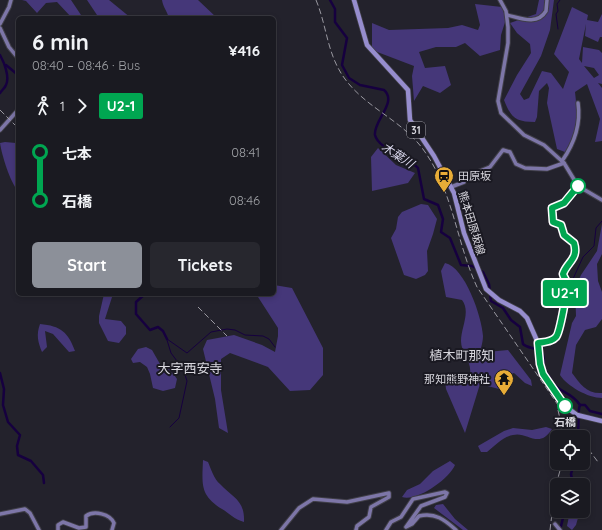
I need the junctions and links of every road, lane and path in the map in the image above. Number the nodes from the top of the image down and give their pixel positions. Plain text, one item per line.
1 (11, 0) edge
2 (354, 0) edge
3 (500, 0) edge
4 (547, 0) edge
5 (507, 15) junction
6 (0, 24) edge
7 (0, 28) edge
8 (16, 55) edge
9 (578, 103) dead end
10 (16, 112) edge
11 (0, 130) edge
12 (563, 162) junction
13 (451, 187) junction
14 (602, 200) edge
15 (602, 421) edge
16 (0, 514) edge
17 (555, 524) dead end
18 (39, 530) edge
19 (58, 530) edge
20 (112, 530) edge
21 (282, 530) edge
22 (356, 530) edge
23 (386, 530) edge
24 (456, 530) edge
25 (560, 530) edge

1 - 6 main road
2 - 13 main road, 熊本田原坂線 / 31
3 - 5 main road
4 - 5 main road
5 - 12 main road
7 - 8 main road
9 - 12 main road
10 - 11 main road
12 - 13 main road
12 - 14 main road
13 - 15 main road, 熊本田原坂線 / 31
16 - 18 main road
17 - 25 main road
19 - 20 main road
21 - 22 main road
23 - 24 main road

